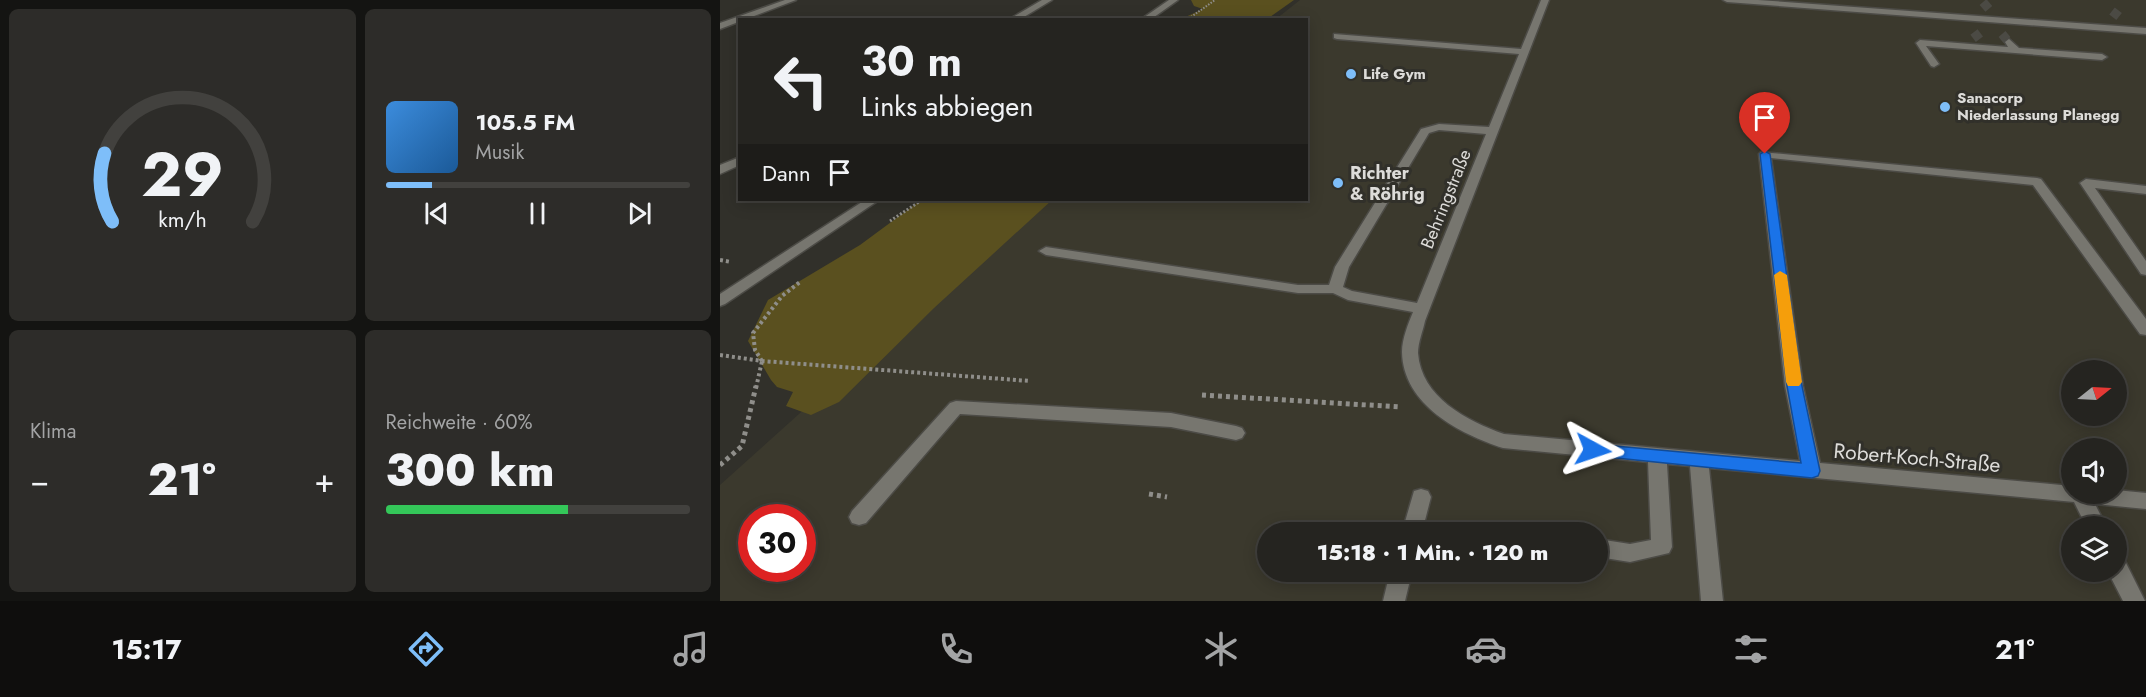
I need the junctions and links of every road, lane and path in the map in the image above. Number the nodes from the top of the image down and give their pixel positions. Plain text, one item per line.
1 (792, 0) edge
2 (1048, 0) edge
3 (1174, 0) edge
4 (1215, 0) edge
5 (1545, 0) edge
6 (1727, 0) edge
7 (1989, 9) tunnel mouth
8 (742, 18) edge
9 (1016, 18) edge
10 (1147, 18) edge
11 (1189, 18) edge
12 (2121, 18) tunnel mouth
13 (738, 20) edge
14 (1997, 23) junction
15 (720, 26) edge
16 (2142, 31) edge
17 (1336, 36) dead end
18 (2007, 40) tunnel mouth
19 (2016, 50) junction
20 (1523, 52) junction
21 (2102, 57) dead end
22 (1934, 64) dead end
23 (1492, 131) junction
24 (738, 161) edge
25 (720, 170) edge
26 (2146, 190) edge
27 (871, 201) edge
28 (920, 201) edge
29 (886, 223) dead end
30 (1046, 250) dead end
31 (2146, 271) edge
32 (809, 276) dead end
33 (1335, 289) junction
34 (720, 301) edge
35 (1422, 309) junction
36 (2146, 330) edge
37 (720, 355) edge
38 (762, 361) junction
39 (1441, 410) joint
40 (1236, 433) dead end
41 (1657, 456) junction
42 (1699, 460) junction
43 (720, 465) edge
44 (1812, 471) junction
45 (2061, 492) edge
46 (1149, 494) dead end
47 (1167, 497) dead end
48 (1421, 497) dead end
49 (2127, 499) edge
50 (2146, 501) edge
51 (859, 517) dead end
52 (1415, 522) edge
53 (1608, 550) edge
54 (1399, 582) edge
55 (2124, 582) edge
56 (1394, 601) edge
57 (1712, 601) edge
58 (2134, 601) edge

1 - 8 street
2 - 9 street
3 - 10 street
4 - 11 path
5 - 20 street, Behringstraße
6 - 14 street
7 - 14 street
12 - 16 street
13 - 15 street
14 - 16 street
17 - 20 street
18 - 19 street
19 - 21 street
19 - 22 street
20 - 23 street, Behringstraße
23 - 33 street
23 - 35 street, Behringstraße
24 - 25 street
26 - 31 street
27 - 34 street
28 - 29 path
30 - 33 street
32 - 38 path
33 - 35 street
35 - 39 street, Behringstraße
36 - 44 street
37 - 38 path
38 - 43 path
39 - 41 street, Robert-Koch-Straße
40 - 51 street
41 - 42 street, Robert-Koch-Straße
41 - 53 street
42 - 44 street, Robert-Koch-Straße
42 - 57 street
44 - 45 street, Robert-Koch-Straße
46 - 47 path
48 - 52 street
49 - 50 street, Robert-Koch-Straße
54 - 56 street
55 - 58 street

